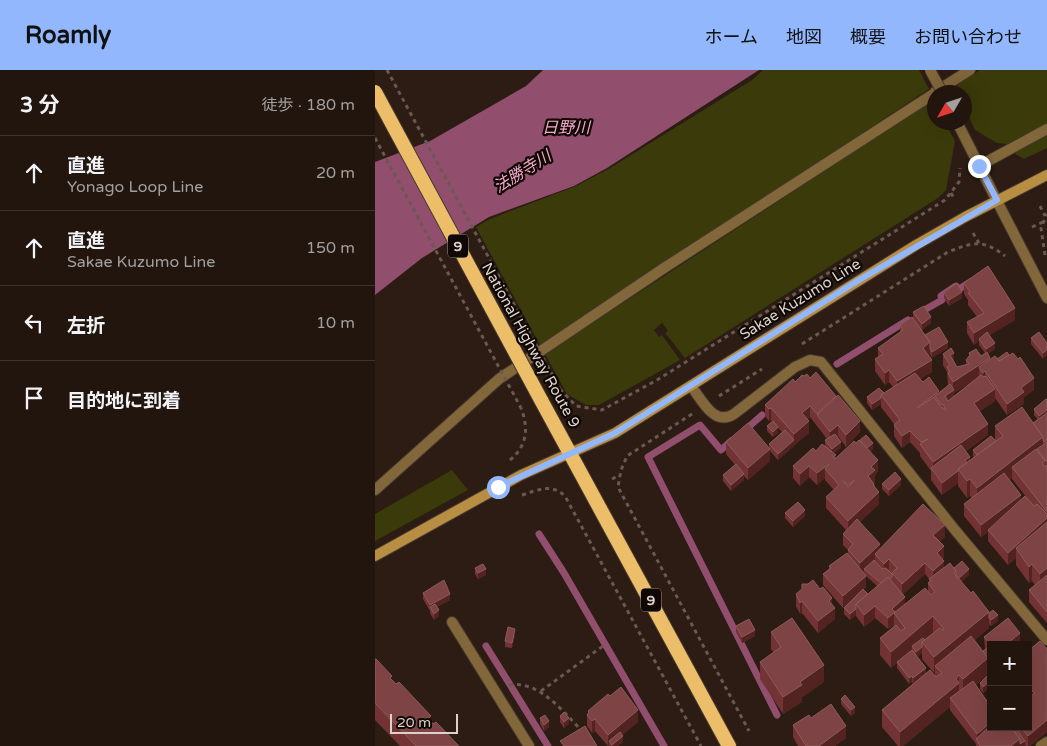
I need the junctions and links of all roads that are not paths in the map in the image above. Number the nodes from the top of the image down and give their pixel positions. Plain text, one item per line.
1 (930, 70) edge
2 (969, 70) edge
3 (938, 85) edge
4 (947, 85) edge
5 (375, 92) edge
6 (927, 98) edge
7 (1047, 129) edge
8 (961, 130) edge
9 (979, 166) junction
10 (1047, 176) edge
11 (997, 200) junction
12 (1047, 298) edge
13 (691, 386) junction
14 (572, 454) junction
15 (375, 490) edge
16 (375, 556) edge
17 (452, 622) dead end
18 (1047, 640) edge
19 (1047, 742) edge
20 (529, 746) edge
21 (729, 746) edge
22 (1041, 746) edge

1 - 3 street, bridge
2 - 4 street
5 - 14 highway, National Highway Route 9 / 9, bridge
6 - 15 street
7 - 9 street
8 - 9 street
9 - 11 street
10 - 11 main road, Sakae Kuzumo Line
11 - 12 street
11 - 13 main road, Sakae Kuzumo Line
13 - 14 main road, Sakae Kuzumo Line
13 - 18 street
14 - 16 main road, Sakae Kuzumo Line
14 - 21 highway, National Highway Route 9 / 9
17 - 20 street
19 - 22 street

